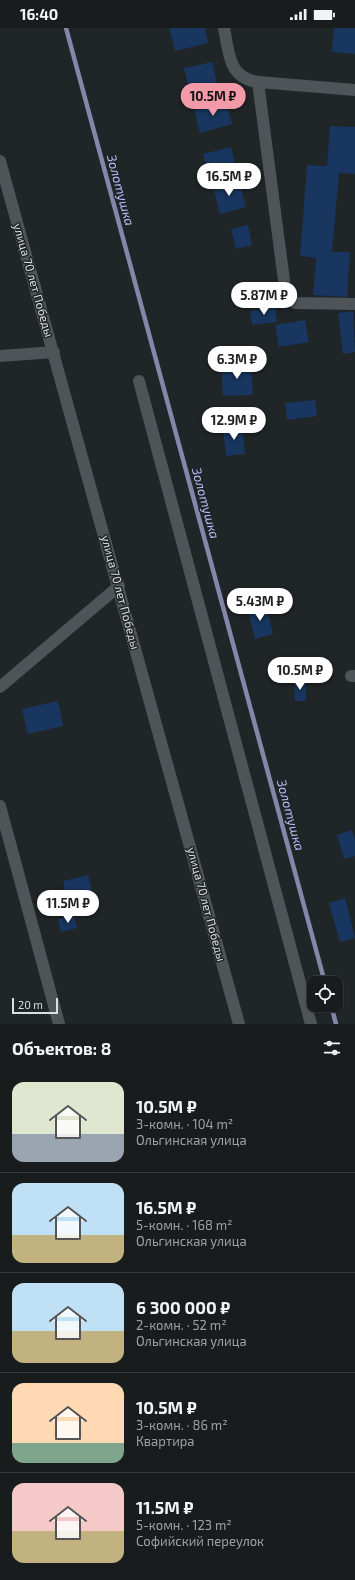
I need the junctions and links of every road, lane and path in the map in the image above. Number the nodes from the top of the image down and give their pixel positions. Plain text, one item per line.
1 (224, 28) edge
2 (258, 82) junction
3 (355, 90) edge
4 (0, 161) edge
5 (355, 304) edge
6 (54, 352) junction
7 (0, 356) edge
8 (139, 381) dead end
9 (119, 586) junction
10 (0, 687) edge
11 (0, 806) edge
12 (59, 1024) edge
13 (239, 1024) edge
14 (310, 1024) edge

1 - 2 street
2 - 3 street
2 - 5 street
4 - 6 street, улица 70 лет Победы
6 - 7 street
6 - 9 street, улица 70 лет Победы
8 - 14 street
9 - 10 street
9 - 13 street, улица 70 лет Победы
11 - 12 street

